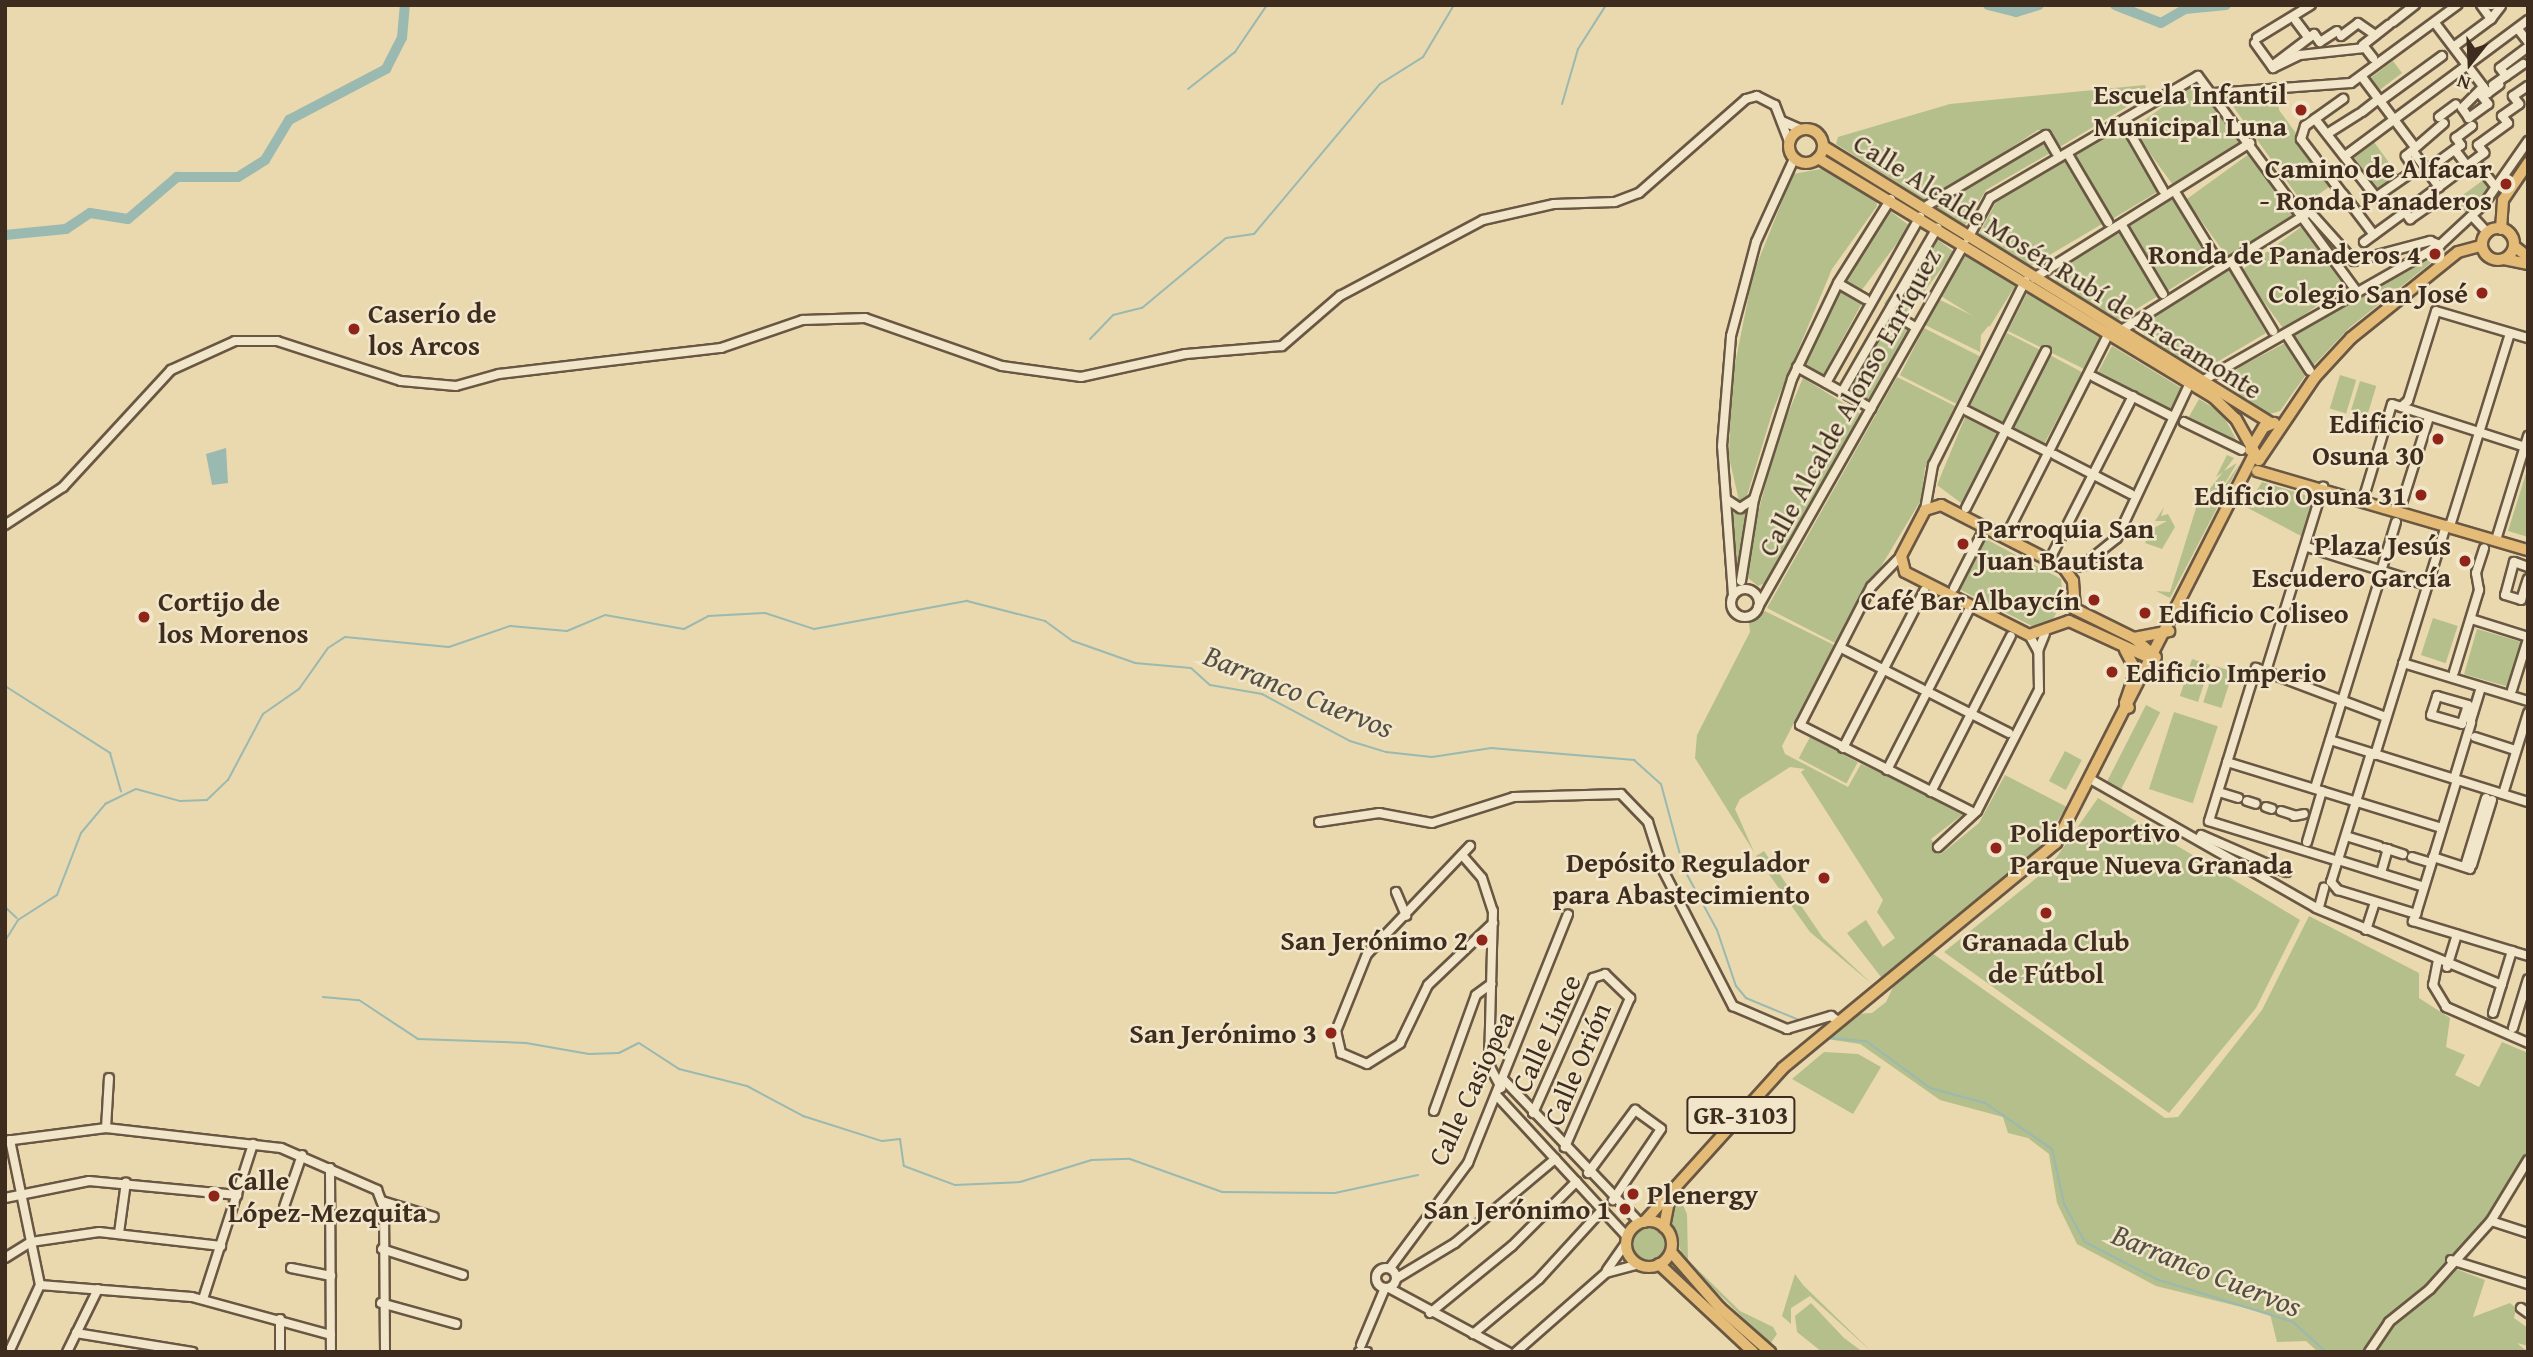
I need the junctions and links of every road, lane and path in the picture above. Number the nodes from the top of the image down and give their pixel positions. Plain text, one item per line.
1 (2311, 5) edge
2 (2415, 5) edge
3 (2457, 5) edge
4 (2481, 5) edge
5 (2494, 6) edge
6 (2491, 19) junction
7 (2528, 20) edge
8 (2296, 21) dead end
9 (2435, 23) junction
10 (2518, 29) dead end
11 (2375, 35) junction
12 (2309, 38) junction
13 (2528, 42) edge
14 (2456, 45) dead end
15 (2528, 47) edge
16 (2365, 48) junction
17 (2442, 56) dead end
18 (2373, 58) dead end
19 (2523, 64) dead end
20 (2272, 66) junction
21 (2467, 66) junction
22 (2362, 76) junction
23 (2506, 76) junction
24 (2498, 85) dead end
25 (2528, 86) edge
26 (2484, 90) junction
27 (2236, 91) junction
28 (2214, 93) junction
29 (2343, 99) dead end
30 (2456, 104) dead end
31 (2224, 107) junction
32 (2314, 119) junction
33 (2395, 120) junction
34 (1782, 121) junction
35 (2124, 124) dead end
36 (2472, 126) dead end
37 (1800, 129) junction
38 (2330, 132) dead end
39 (1789, 141) junction
40 (2528, 141) edge
41 (2250, 143) junction
42 (1823, 146) junction
43 (2414, 150) junction
44 (2455, 150) junction
45 (2056, 152) dead end
46 (2069, 156) dead end
47 (2345, 156) junction
48 (1818, 158) junction
49 (1794, 159) junction
50 (2528, 163) edge
51 (2467, 166) junction
52 (2480, 167) dead end
53 (2427, 170) junction
54 (2494, 185) dead end
55 (2439, 187) junction
56 (2163, 190) dead end
57 (2177, 195) dead end
58 (1891, 199) junction
59 (1928, 205) dead end
60 (2303, 216) junction
61 (1920, 217) junction
62 (2473, 217) junction
63 (2108, 222) dead end
64 (2123, 227) dead end
65 (1937, 228) junction
66 (2501, 229) junction
67 (2487, 232) junction
68 (2374, 235) junction
69 (1966, 241) junction
70 (2364, 242) dead end
71 (2440, 245) junction
72 (2481, 246) junction
73 (2514, 246) junction
74 (2528, 257) edge
75 (2504, 260) junction
76 (2218, 262) dead end
77 (2528, 264) edge
78 (2234, 266) dead end
79 (2030, 280) junction
80 (1841, 285) dead end
81 (2355, 289) junction
82 (2163, 294) dead end
83 (1866, 299) dead end
84 (1890, 312) dead end
85 (1913, 326) dead end
86 (2120, 331) junction
87 (2273, 331) dead end
88 (2109, 333) junction
89 (2510, 333) junction
90 (2288, 337) dead end
91 (2528, 338) edge
92 (2046, 352) dead end
93 (1797, 367) junction
94 (2310, 371) dead end
95 (2094, 377) dead end
96 (1826, 383) junction
97 (2196, 387) junction
98 (1842, 392) junction
99 (2133, 396) junction
100 (2400, 407) junction
101 (1871, 408) junction
102 (1967, 411) dead end
103 (2171, 416) dead end
104 (2428, 417) junction
105 (2184, 422) dead end
106 (2275, 426) junction
107 (2005, 430) junction
108 (2479, 432) junction
109 (2528, 436) edge
110 (2525, 447) junction
111 (2044, 450) dead end
112 (2055, 455) dead end
113 (2255, 462) junction
114 (2093, 475) junction
115 (1930, 487) junction
116 (2323, 487) junction
117 (2131, 494) dead end
118 (1726, 499) junction
119 (1754, 499) junction
120 (2363, 500) junction
121 (2403, 500) dead end
122 (1941, 505) junction
123 (1966, 508) dead end
124 (1925, 510) junction
125 (2396, 522) dead end
126 (5, 525) edge
127 (2448, 526) junction
128 (1981, 536) dead end
129 (2006, 538) junction
130 (2496, 540) junction
131 (2306, 547) junction
132 (2484, 548) dead end
133 (2528, 550) edge
134 (2053, 553) dead end
135 (1901, 556) junction
136 (1733, 564) junction
137 (2082, 566) junction
138 (2528, 567) edge
139 (2064, 568) junction
140 (2382, 569) junction
141 (1905, 572) junction
142 (1884, 575) junction
143 (2528, 579) edge
144 (2073, 581) junction
145 (1774, 583) junction
146 (2427, 585) junction
147 (1745, 587) junction
148 (1954, 589) dead end
149 (1924, 591) dead end
150 (1733, 595) junction
151 (1971, 606) junction
152 (1758, 607) junction
153 (2079, 611) junction
154 (2471, 620) junction
155 (2073, 622) junction
156 (2169, 631) junction
157 (2045, 634) junction
158 (2029, 635) junction
159 (2011, 636) dead end
160 (2134, 638) junction
161 (2528, 638) edge
162 (1845, 650) dead end
163 (2125, 650) junction
164 (2038, 651) junction
165 (2155, 659) junction
166 (2403, 663) junction
167 (1884, 669) junction
168 (2266, 671) junction
169 (2454, 673) dead end
170 (2516, 677) junction
171 (2528, 681) edge
172 (2482, 687) junction
173 (1922, 688) dead end
174 (2512, 690) dead end
175 (1932, 694) dead end
176 (2528, 701) edge
177 (2341, 703) junction
178 (2129, 708) junction
179 (2528, 713) edge
180 (1970, 714) junction
181 (2386, 717) junction
182 (2468, 723) junction
183 (2009, 733) dead end
184 (2475, 737) dead end
185 (2330, 740) junction
186 (1843, 748) junction
187 (2514, 750) junction
188 (2373, 754) junction
189 (2528, 754) edge
190 (2227, 762) junction
191 (1887, 770) junction
192 (2455, 779) junction
193 (2092, 780) junction
194 (2319, 790) junction
195 (1931, 792) junction
196 (2222, 793) dead end
197 (2503, 794) junction
198 (2489, 799) dead end
199 (2356, 801) junction
200 (2528, 802) edge
201 (1970, 811) dead end
202 (2297, 815) dead end
203 (1319, 822) dead end
204 (2442, 828) junction
205 (2201, 835) dead end
206 (2350, 837) dead end
207 (2307, 842) dead end
208 (1470, 846) dead end
209 (1938, 847) dead end
210 (2383, 847) junction
211 (1462, 855) junction
212 (2430, 859) junction
213 (2338, 861) junction
214 (2286, 872) dead end
215 (2381, 873) junction
216 (2328, 885) junction
217 (2424, 887) junction
218 (1396, 892) dead end
219 (2374, 905) dead end
220 (2319, 906) dead end
221 (1568, 914) dead end
222 (2416, 914) junction
223 (1406, 916) junction
224 (1493, 923) junction
225 (2366, 930) dead end
226 (2457, 934) junction
227 (2512, 951) junction
228 (2528, 956) edge
229 (2438, 960) junction
230 (2447, 967) junction
231 (2528, 979) edge
232 (1491, 984) junction
233 (2502, 985) junction
234 (2528, 997) edge
235 (1630, 998) joint
236 (2493, 1013) dead end
237 (1838, 1021) junction
238 (2528, 1043) edge
239 (108, 1078) dead end
240 (1501, 1088) junction
241 (1434, 1111) dead end
242 (1533, 1113) junction
243 (106, 1128) junction
244 (8, 1140) edge
245 (253, 1144) junction
246 (1565, 1148) junction
247 (302, 1155) junction
248 (1555, 1158) junction
249 (2528, 1160) edge
250 (330, 1168) junction
251 (1588, 1173) junction
252 (126, 1182) junction
253 (1576, 1182) junction
254 (21, 1191) junction
255 (1671, 1193) junction
256 (237, 1195) junction
257 (5, 1198) edge
258 (1613, 1200) junction
259 (382, 1201) junction
260 (284, 1207) dead end
261 (1602, 1210) junction
262 (1625, 1214) junction
263 (434, 1217) dead end
264 (2491, 1221) junction
265 (2528, 1221) edge
266 (1642, 1222) junction
267 (1614, 1223) junction
268 (1664, 1227) junction
269 (2526, 1232) edge
270 (119, 1233) junction
271 (1627, 1240) junction
272 (31, 1242) junction
273 (220, 1245) junction
274 (382, 1249) junction
275 (1671, 1252) junction
276 (5, 1258) edge
277 (2451, 1260) junction
278 (1639, 1264) junction
279 (1659, 1265) junction
280 (291, 1268) dead end
281 (1390, 1268) junction
282 (1606, 1273) junction
283 (463, 1275) dead end
284 (331, 1276) junction
285 (1397, 1278) junction
286 (2528, 1284) edge
287 (40, 1285) junction
288 (1387, 1288) junction
289 (98, 1289) junction
290 (204, 1299) junction
291 (383, 1303) junction
292 (1430, 1313) junction
293 (280, 1319) junction
294 (456, 1324) dead end
295 (76, 1334) junction
296 (1473, 1334) junction
297 (331, 1335) junction
298 (151, 1342) junction
299 (1362, 1349) edge
300 (9, 1352) edge
301 (67, 1352) edge
302 (149, 1352) edge
303 (192, 1352) edge
304 (280, 1352) edge
305 (331, 1352) edge
306 (383, 1352) edge
307 (1508, 1352) edge
308 (1516, 1352) edge
309 (1753, 1352) edge
310 (1770, 1352) edge
311 (2368, 1352) edge

1 - 20 street
2 - 11 street
3 - 9 street
4 - 6 street
5 - 6 street
6 - 14 street
7 - 21 street
8 - 12 street
9 - 21 street
9 - 22 street
10 - 13 street
11 - 12 street
11 - 16 street
12 - 20 street
15 - 23 street
16 - 18 street
16 - 20 street
17 - 38 street
19 - 23 street
21 - 26 street
21 - 33 street
22 - 27 street
22 - 33 street
23 - 26 street
24 - 26 street
25 - 51 street
27 - 28 street
27 - 31 street
28 - 31 street
28 - 69 street, Calle Alcalde Alonso Enríquez
29 - 32 street
30 - 43 street
31 - 41 street
32 - 47 street
32 - 68 street
33 - 43 street
33 - 47 street
34 - 37 street
34 - 39 street
34 - 126 street
35 - 56 street
36 - 44 street
37 - 39 main road
37 - 42 main road
39 - 49 main road
40 - 62 street
41 - 60 street
41 - 79 street
42 - 48 main road
42 - 69 main road, Calle Alcalde Mosén Rubí de Bracamonte
43 - 47 street
43 - 53 street
44 - 51 street
44 - 53 street
45 - 59 street
46 - 63 street
48 - 49 main road
48 - 58 main road, Calle Alcalde Mosén Rubí de Bracamonte
49 - 118 street
50 - 66 main road
51 - 55 street
52 - 54 street
53 - 55 street
55 - 68 street
57 - 76 street
58 - 61 main road, Calle Alcalde Mosén Rubí de Bracamonte
58 - 93 street
60 - 71 street
60 - 81 street
60 - 86 street
61 - 65 main road, Calle Alcalde Mosén Rubí de Bracamonte
61 - 96 street
62 - 67 street
62 - 71 street
64 - 82 street
65 - 69 main road, Calle Alcalde Mosén Rubí de Bracamonte
65 - 98 street
66 - 67 main road
66 - 73 main road
67 - 72 main road
68 - 70 street
69 - 79 main road, Calle Alcalde Mosén Rubí de Bracamonte
69 - 101 street, Calle Alcalde Alonso Enríquez
71 - 81 street
72 - 75 main road
72 - 106 main road
73 - 74 main road
73 - 75 main road
75 - 77 main road
78 - 87 street
79 - 86 main road, Calle Alcalde Mosén Rubí de Bracamonte
79 - 88 main road, Calle Alcalde Mosén Rubí de Bracamonte
79 - 115 street
80 - 83 street
81 - 97 street
84 - 85 street
86 - 97 main road, Calle Alcalde Mosén Rubí de Bracamonte
88 - 97 main road, Calle Alcalde Mosén Rubí de Bracamonte
88 - 129 street
89 - 91 street
89 - 100 street
89 - 108 street
90 - 94 street
92 - 107 street
93 - 96 street
93 - 119 street
95 - 99 street
96 - 98 street
97 - 106 main road, Calle Alcalde Mosén Rubí de Bracamonte
97 - 113 main road, Calle Alcalde Mosén Rubí de Bracamonte
97 - 137 street
98 - 101 street
99 - 103 street
99 - 114 street
100 - 104 street
100 - 120 street
101 - 145 street, Calle Alcalde Alonso Enríquez
102 - 107 street
104 - 108 street
104 - 121 street
105 - 113 street
106 - 113 main road
106 - 113 main road
107 - 111 street
107 - 123 street
108 - 110 street
108 - 127 street
109 - 110 street
110 - 130 street
112 - 114 street
113 - 116 main road, Calle Alcalde Mosén Rubí de Bracamonte
113 - 156 main road
114 - 117 street
114 - 134 street
115 - 122 street
115 - 124 street
116 - 120 main road
116 - 131 street
118 - 119 street
118 - 136 street
119 - 147 street
120 - 127 main road
122 - 124 main road
122 - 129 main road
124 - 135 main road
125 - 140 street
127 - 130 main road
127 - 146 street
128 - 148 street
129 - 139 main road
130 - 133 main road
131 - 140 street
131 - 168 street
132 - 154 street
135 - 141 main road
135 - 142 street
136 - 147 street
136 - 150 street
137 - 139 street
137 - 144 street
138 - 143 street
139 - 144 main road
140 - 146 street
140 - 177 street
141 - 142 street
141 - 151 main road
142 - 186 street
144 - 153 main road
145 - 147 street, Calle Alcalde Alonso Enríquez
145 - 152 street, Calle Alcalde Alonso Enríquez
146 - 166 street
147 - 150 street, Calle Alcalde Alonso Enríquez
147 - 152 street
149 - 167 street
150 - 152 street
151 - 158 main road
151 - 191 street
153 - 155 main road
153 - 160 main road
154 - 161 street
154 - 169 street
155 - 157 main road
155 - 163 main road
156 - 160 main road
156 - 165 main road
157 - 158 main road
157 - 164 street
158 - 164 street
159 - 180 street
160 - 165 main road
161 - 170 street
162 - 167 street
163 - 165 main road
163 - 178 main road
164 - 209 street
165 - 178 main road
166 - 172 street
166 - 181 street
167 - 173 street
167 - 186 street
168 - 177 street
168 - 190 street
170 - 171 street
170 - 174 street
172 - 176 street
172 - 182 street
175 - 180 street
177 - 181 street
177 - 185 street
178 - 193 main road
179 - 187 street
180 - 183 street
180 - 195 street
181 - 188 street
182 - 182 street
182 - 192 street
184 - 187 street
185 - 188 street
185 - 194 street
186 - 191 street
187 - 189 street
187 - 197 street
188 - 192 street
188 - 199 street
190 - 194 street
190 - 213 street
191 - 195 street
192 - 197 street
192 - 204 street
193 - 229 street
193 - 237 main road
194 - 199 street
194 - 207 street
195 - 201 street
196 - 202 street
197 - 200 street
198 - 212 street
199 - 204 street
199 - 213 street
203 - 237 street
204 - 212 street
205 - 214 street
206 - 210 street
208 - 211 street
210 - 212 street
210 - 215 street
211 - 223 street
211 - 224 street
212 - 217 street
213 - 215 street
213 - 216 street
215 - 217 street
216 - 220 street
216 - 222 street
217 - 222 street
218 - 223 street
219 - 225 street
221 - 240 street, Calle Casiopea
222 - 226 street
223 - 224 street
224 - 232 street
226 - 227 street
226 - 230 street
227 - 228 street
227 - 233 street
229 - 230 street
229 - 238 street
230 - 233 street
231 - 234 street
232 - 240 street
232 - 241 street
233 - 236 street
235 - 242 street, Calle Lince
235 - 246 street, Calle Orión
237 - 255 main road, GR-3103
239 - 243 street
240 - 242 street
240 - 248 street
240 - 281 street, Calle Casiopea
242 - 246 street
243 - 244 street
243 - 245 street
244 - 254 street
245 - 247 street
245 - 256 street
246 - 248 street
246 - 251 street
247 - 250 street
247 - 260 street
248 - 253 street
248 - 285 street
249 - 264 street
250 - 259 street
250 - 284 street
251 - 258 street
251 - 258 street
252 - 254 street
252 - 256 street
252 - 270 street
253 - 261 street
253 - 292 street
254 - 257 street
254 - 272 street
255 - 266 main road, GR-3103
255 - 268 main road
256 - 273 street
258 - 262 street
259 - 263 street
259 - 274 street
261 - 267 street
261 - 296 street
262 - 266 street
262 - 267 street
264 - 269 street
264 - 277 street
265 - 269 street
266 - 268 main road
266 - 271 main road, GR-3103
267 - 271 street
268 - 275 main road
270 - 272 street
270 - 273 street
271 - 278 main road
271 - 282 street, GR-3103
272 - 276 street
272 - 287 street
273 - 290 street
274 - 283 street
274 - 291 street
275 - 279 main road
275 - 310 main road
277 - 286 street
277 - 311 street
278 - 279 main road, GR-3103
278 - 282 street, GR-3103
279 - 309 main road
280 - 284 street
281 - 285 street
281 - 288 street
282 - 308 street, GR-3103
284 - 297 street
285 - 288 street
287 - 289 street
287 - 300 street
288 - 292 street
288 - 299 street
289 - 290 street
289 - 295 street
290 - 293 street
291 - 294 street
291 - 306 street
292 - 296 street
293 - 297 street
293 - 304 street
295 - 298 street
295 - 301 street
296 - 307 street
297 - 305 street
298 - 302 street
298 - 303 street

